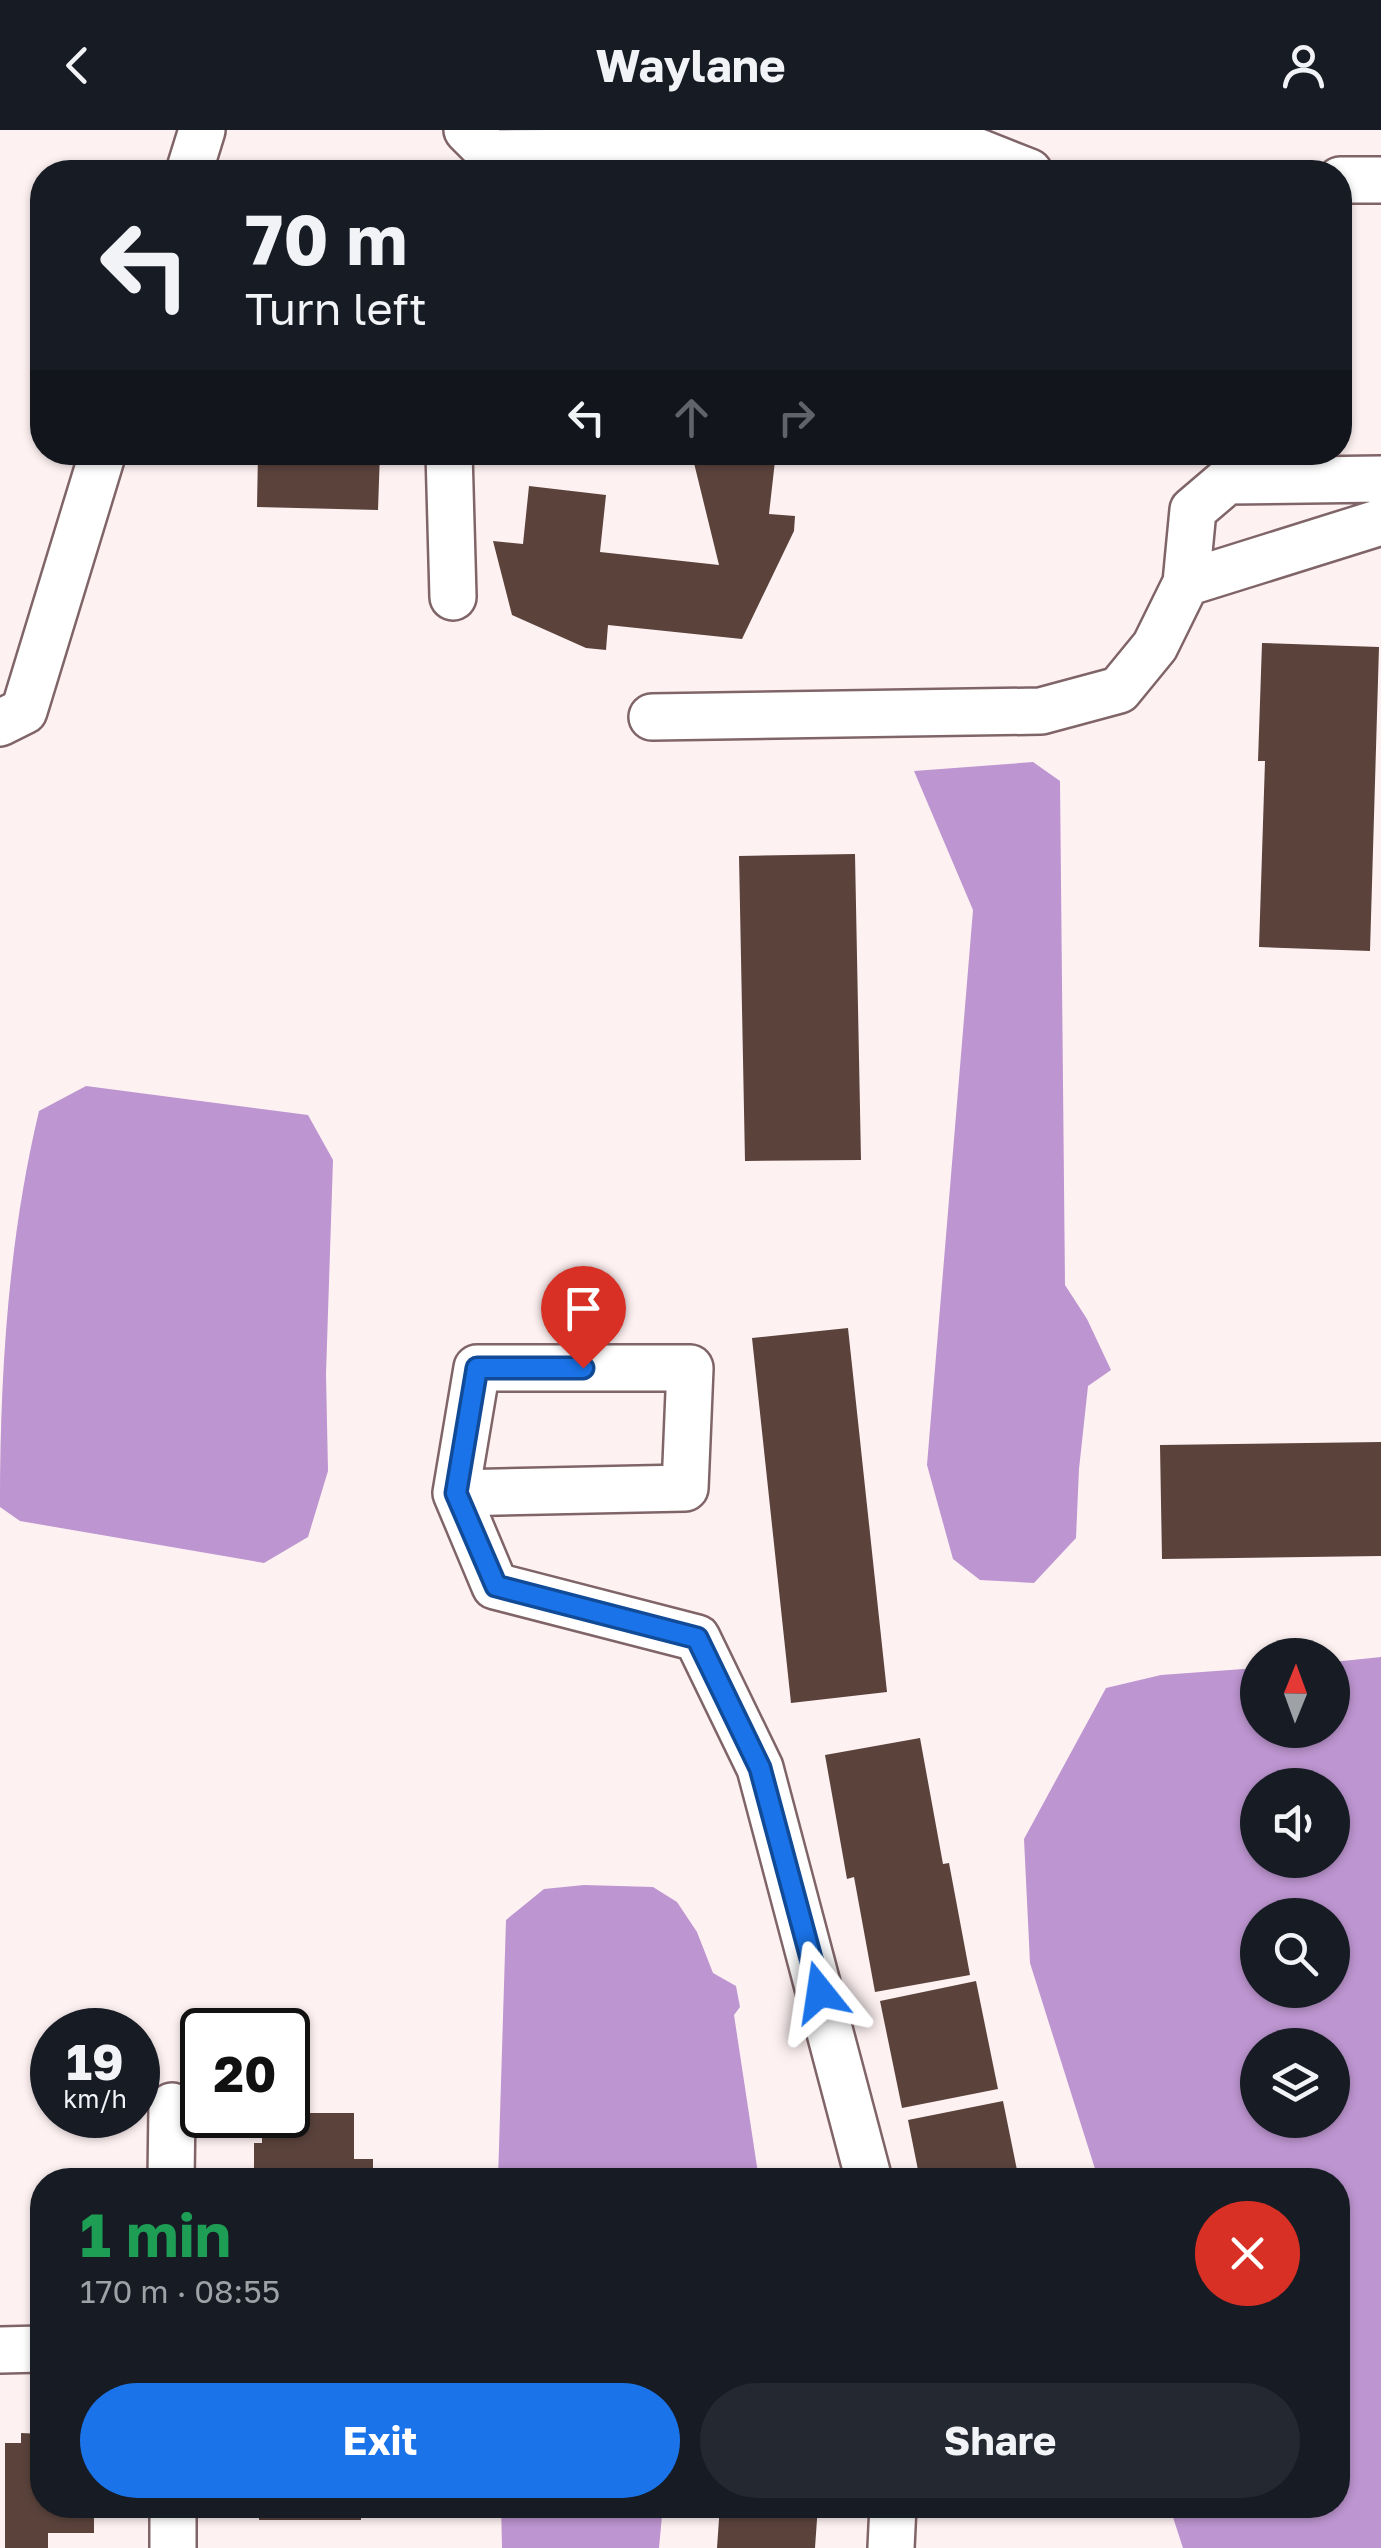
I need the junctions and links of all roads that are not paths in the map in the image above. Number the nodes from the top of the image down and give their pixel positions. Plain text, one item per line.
1 (202, 130) edge
2 (971, 140) edge
3 (477, 152) edge
4 (193, 160) edge
5 (1007, 160) edge
6 (1352, 180) edge
7 (1381, 180) edge
8 (99, 465) edge
9 (449, 465) edge
10 (1381, 480) edge
11 (1381, 522) edge
12 (1186, 583) junction
13 (453, 596) dead end
14 (652, 717) dead end
15 (0, 723) edge
16 (456, 1493) junction
17 (172, 2106) dead end
18 (172, 2168) edge
19 (867, 2168) edge
20 (30, 2349) edge
21 (0, 2350) edge
22 (172, 2518) edge
23 (893, 2518) edge
24 (173, 2548) edge
25 (892, 2548) edge

1 - 4 street
2 - 3 street
2 - 5 street
6 - 7 street
8 - 15 street
9 - 13 street
10 - 12 street
11 - 12 street
12 - 14 street
16 - 16 street
16 - 19 street
17 - 18 street
20 - 21 street
22 - 24 street
23 - 25 street

